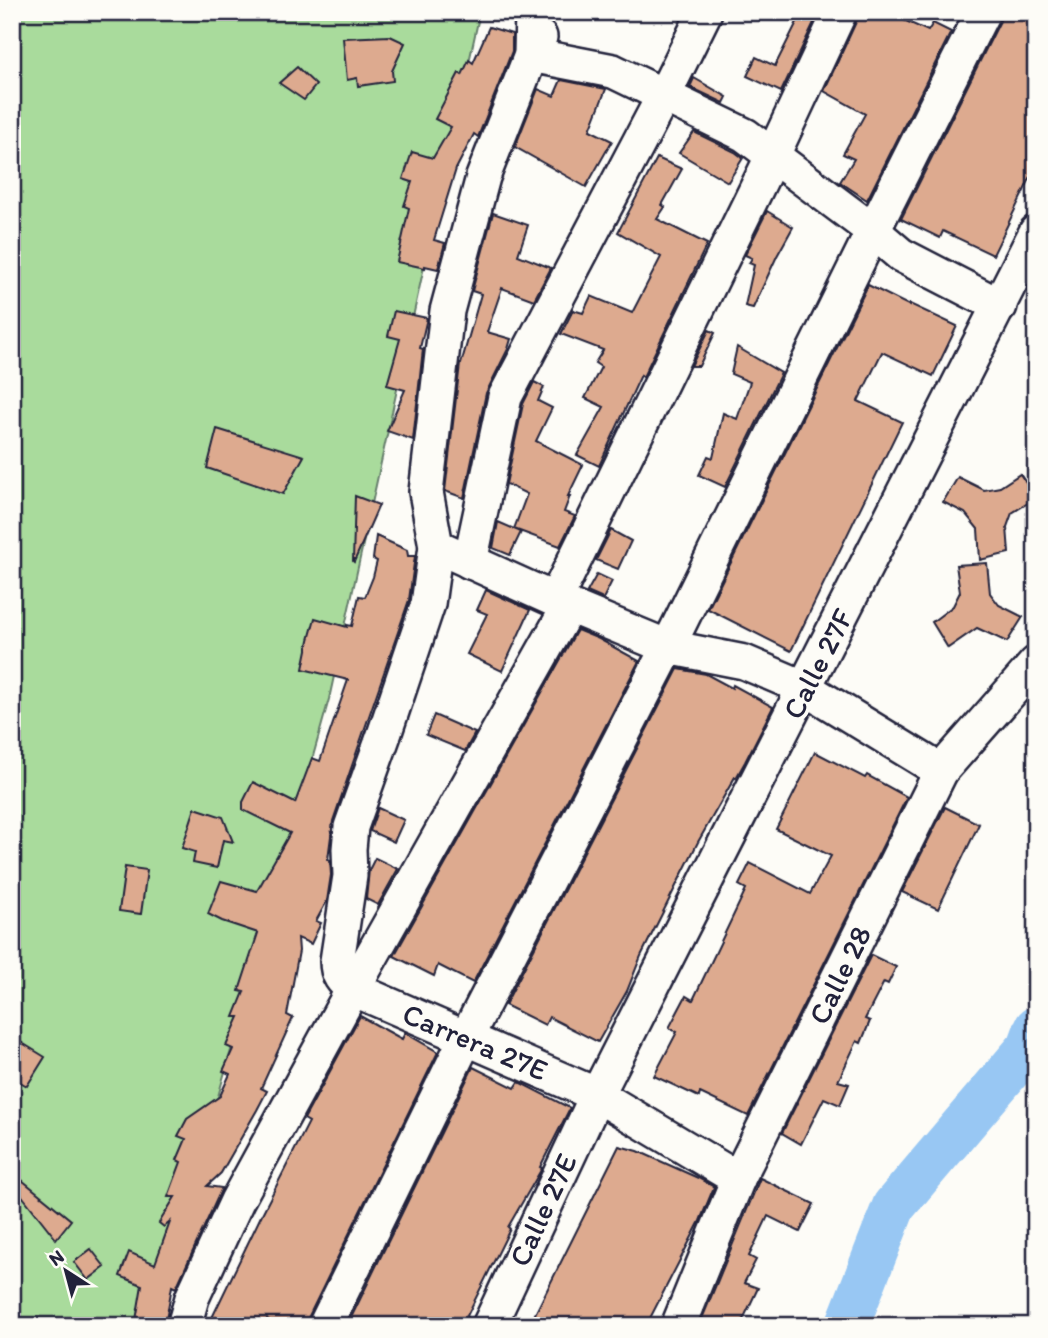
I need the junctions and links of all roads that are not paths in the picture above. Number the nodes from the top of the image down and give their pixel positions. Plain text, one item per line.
1 (532, 12) edge
2 (552, 12) edge
3 (705, 12) edge
4 (840, 12) edge
5 (983, 12) edge
6 (531, 55) junction
7 (664, 95) junction
8 (773, 155) junction
9 (873, 231) junction
10 (1036, 232) edge
11 (1000, 306) junction
12 (436, 547) junction
13 (470, 562) junction
14 (562, 603) junction
15 (668, 647) junction
16 (1036, 663) edge
17 (805, 688) junction
18 (941, 771) junction
19 (353, 989) junction
20 (467, 1038) junction
21 (597, 1095) junction
22 (738, 1179) junction
23 (184, 1326) edge
24 (325, 1326) edge
25 (489, 1326) edge
26 (678, 1326) edge

1 - 6 street
2 - 6 street
3 - 7 street
4 - 8 street
5 - 9 street
6 - 7 street
6 - 12 street
7 - 8 street
7 - 13 street
8 - 9 street
8 - 14 street
9 - 11 street
9 - 15 street
10 - 11 street, Calle 27F
11 - 17 street, Calle 27F
12 - 13 street
12 - 19 street
13 - 14 street
14 - 15 street
14 - 19 street
15 - 17 street
15 - 20 street
16 - 18 street, Calle 28
17 - 18 street
17 - 21 street, Calle 27F
18 - 22 street, Calle 28
19 - 20 street, Carrera 27E
19 - 23 street
20 - 21 street, Carrera 27E
20 - 24 street
21 - 22 street, Carrera 27E
21 - 25 street, Calle 27E
22 - 26 street

